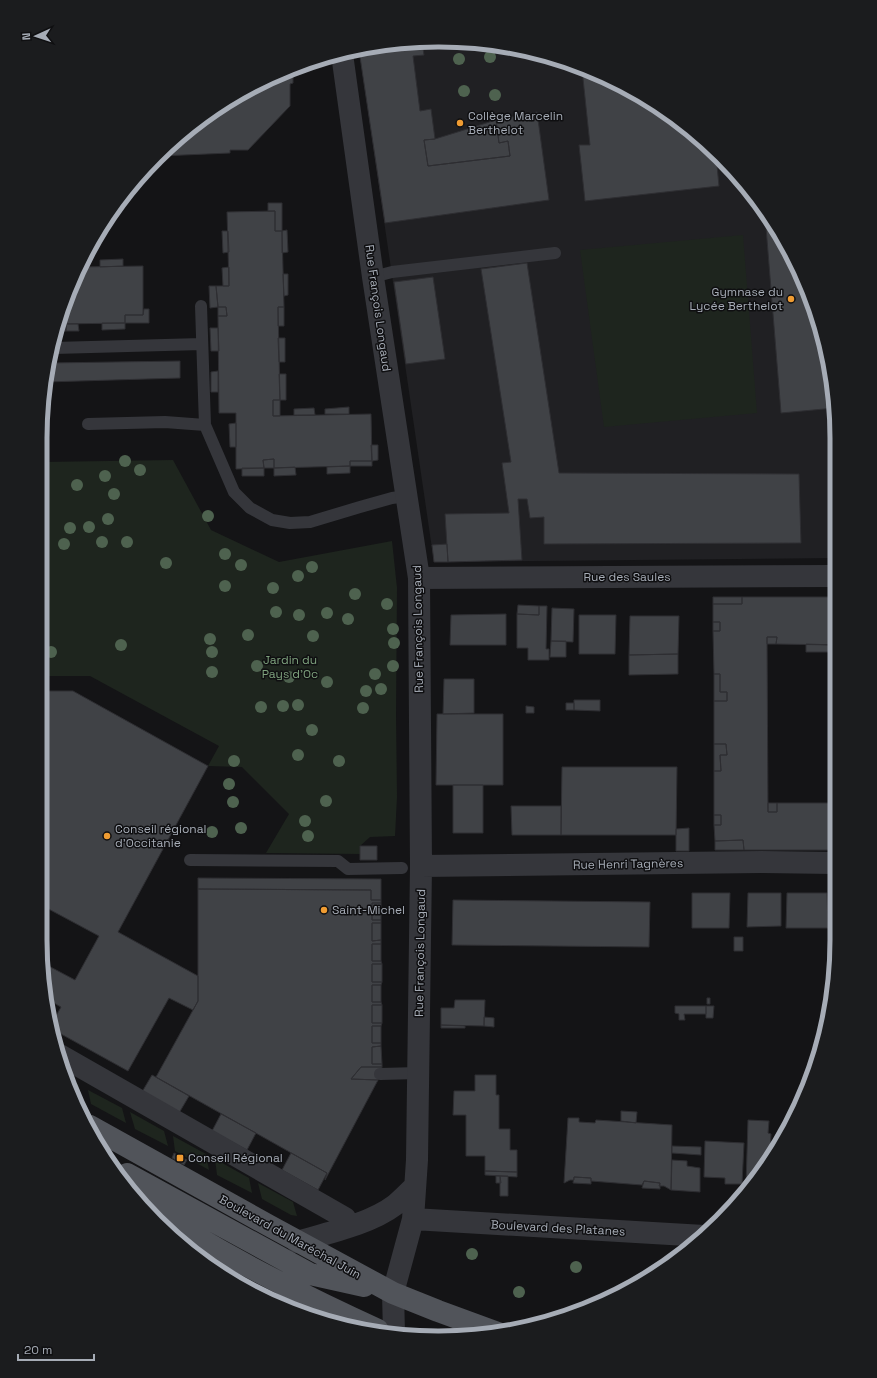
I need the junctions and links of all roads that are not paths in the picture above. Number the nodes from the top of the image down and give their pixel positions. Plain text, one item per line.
1 (343, 59) edge
2 (555, 253) dead end
3 (374, 276) junction
4 (201, 306) dead end
5 (202, 344) junction
6 (58, 348) edge
7 (88, 424) dead end
8 (205, 425) junction
9 (407, 496) junction
10 (830, 576) edge
11 (419, 578) junction
12 (190, 860) dead end
13 (830, 863) edge
14 (411, 867) junction
15 (66, 1058) edge
16 (419, 1073) junction
17 (380, 1074) dead end
18 (96, 1129) edge
19 (126, 1175) edge
20 (415, 1186) junction
21 (345, 1218) dead end
22 (165, 1219) edge
23 (413, 1219) junction
24 (695, 1235) edge
25 (297, 1242) junction
26 (393, 1293) junction
27 (363, 1323) edge
28 (485, 1328) edge
29 (394, 1329) edge

1 - 3 street, Rue François Longaud
2 - 3 lane
3 - 9 street, Rue François Longaud
4 - 5 lane
5 - 6 lane
5 - 8 lane
7 - 8 lane
8 - 9 lane
9 - 11 street, Rue François Longaud
10 - 11 street, Rue des Saules
11 - 14 street, Rue François Longaud
12 - 14 lane
13 - 14 street, Rue Henri Tagnères
14 - 16 street, Rue François Longaud
15 - 21 street
16 - 17 lane
16 - 20 street, Rue François Longaud
18 - 25 main road, Boulevard du Maréchal Juin
19 - 26 main road
20 - 23 street, Rue François Longaud
20 - 25 street
22 - 27 main road
23 - 24 street, Boulevard des Platanes
23 - 26 street, Rue François Longaud
25 - 26 main road, Boulevard du Maréchal Juin
26 - 28 main road, Boulevard du Maréchal Juin
26 - 29 street, Rue François Longaud

